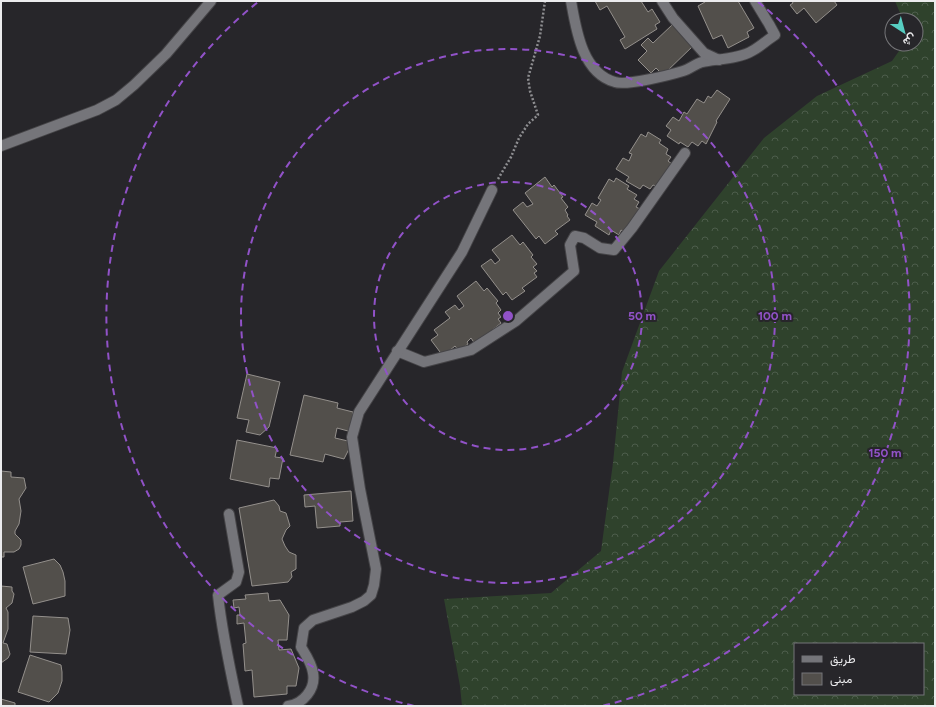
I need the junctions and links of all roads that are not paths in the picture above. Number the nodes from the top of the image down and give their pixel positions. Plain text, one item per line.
1 (212, 1) edge
2 (571, 1) edge
3 (662, 1) edge
4 (754, 1) edge
5 (719, 60) junction
6 (1, 146) edge
7 (684, 153) dead end
8 (492, 190) road end
9 (397, 351) junction
10 (229, 514) dead end
11 (238, 706) edge
12 (288, 706) edge

1 - 6 street
2 - 5 street
3 - 5 street
4 - 5 street
7 - 9 street
8 - 9 street
9 - 12 street
10 - 11 street

